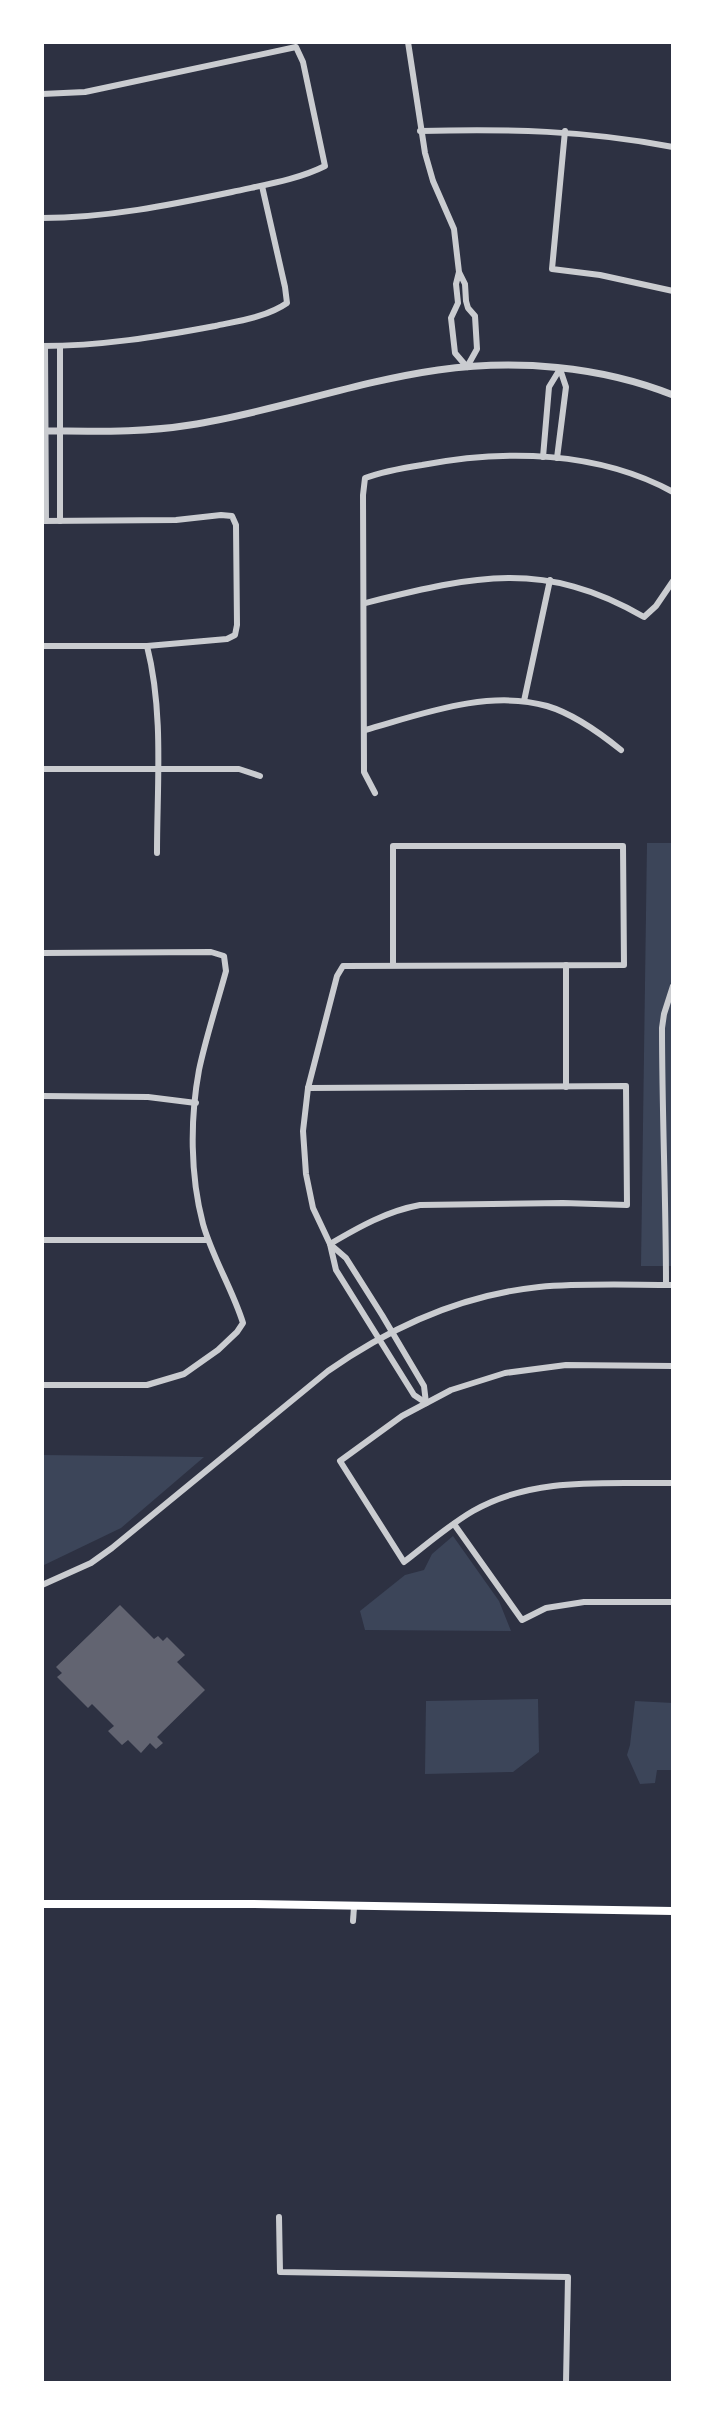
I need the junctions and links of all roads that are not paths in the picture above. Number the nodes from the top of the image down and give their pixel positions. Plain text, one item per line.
1 (408, 42) edge
2 (42, 94) edge
3 (420, 131) junction
4 (565, 131) junction
5 (673, 147) edge
6 (262, 186) junction
7 (42, 218) edge
8 (459, 272) junction
9 (673, 291) edge
10 (44, 346) edge
11 (60, 346) junction
12 (467, 367) junction
13 (560, 369) junction
14 (673, 396) edge
15 (44, 431) edge
16 (60, 431) junction
17 (543, 457) junction
18 (557, 458) junction
19 (673, 492) edge
20 (44, 521) edge
21 (60, 521) junction
22 (550, 580) junction
23 (673, 582) edge
24 (365, 603) junction
25 (42, 646) edge
26 (147, 646) junction
27 (524, 701) junction
28 (365, 730) junction
29 (621, 750) dead end
30 (42, 769) edge
31 (157, 769) junction
32 (260, 776) dead end
33 (375, 793) dead end
34 (157, 853) dead end
35 (42, 953) edge
36 (566, 965) junction
37 (393, 966) junction
38 (673, 986) edge
39 (566, 1087) junction
40 (308, 1088) junction
41 (42, 1096) edge
42 (196, 1102) junction
43 (42, 1240) edge
44 (208, 1240) junction
45 (330, 1244) junction
46 (670, 1285) edge
47 (392, 1332) junction
48 (380, 1339) junction
49 (673, 1366) edge
50 (42, 1385) edge
51 (426, 1403) junction
52 (673, 1483) edge
53 (454, 1524) junction
54 (42, 1586) edge
55 (673, 1602) edge
56 (42, 1905) edge
57 (354, 1907) junction
58 (673, 1911) edge
59 (354, 1921) dead end
60 (279, 2217) dead end
61 (566, 2383) edge

1 - 3 street
2 - 6 street
3 - 4 street
3 - 8 street
4 - 5 street
4 - 9 street
6 - 7 street
6 - 11 street
8 - 12 street
8 - 12 street
10 - 11 street
10 - 15 street
11 - 16 street
12 - 13 street
12 - 16 street
13 - 14 street
13 - 17 street
13 - 18 street
15 - 16 street
15 - 20 street
16 - 21 street
17 - 18 street
17 - 24 street
18 - 19 street
20 - 21 street
21 - 26 street
22 - 23 street
22 - 24 street
22 - 27 street
24 - 28 street
25 - 26 street
26 - 31 street
27 - 28 street
27 - 29 street
28 - 33 street
30 - 31 street
31 - 32 street
31 - 34 street
35 - 42 street
36 - 37 street
36 - 37 street
36 - 39 street
37 - 40 street
38 - 46 street
39 - 40 street
39 - 45 street
40 - 45 street
41 - 42 street
42 - 44 street
43 - 44 street
44 - 50 street
45 - 47 street
45 - 48 street
46 - 47 street
47 - 48 street
47 - 51 street
48 - 51 street
48 - 54 street
49 - 51 street
51 - 53 street
52 - 53 street
53 - 55 street
56 - 57 main road
57 - 58 main road
57 - 59 street
60 - 61 street

